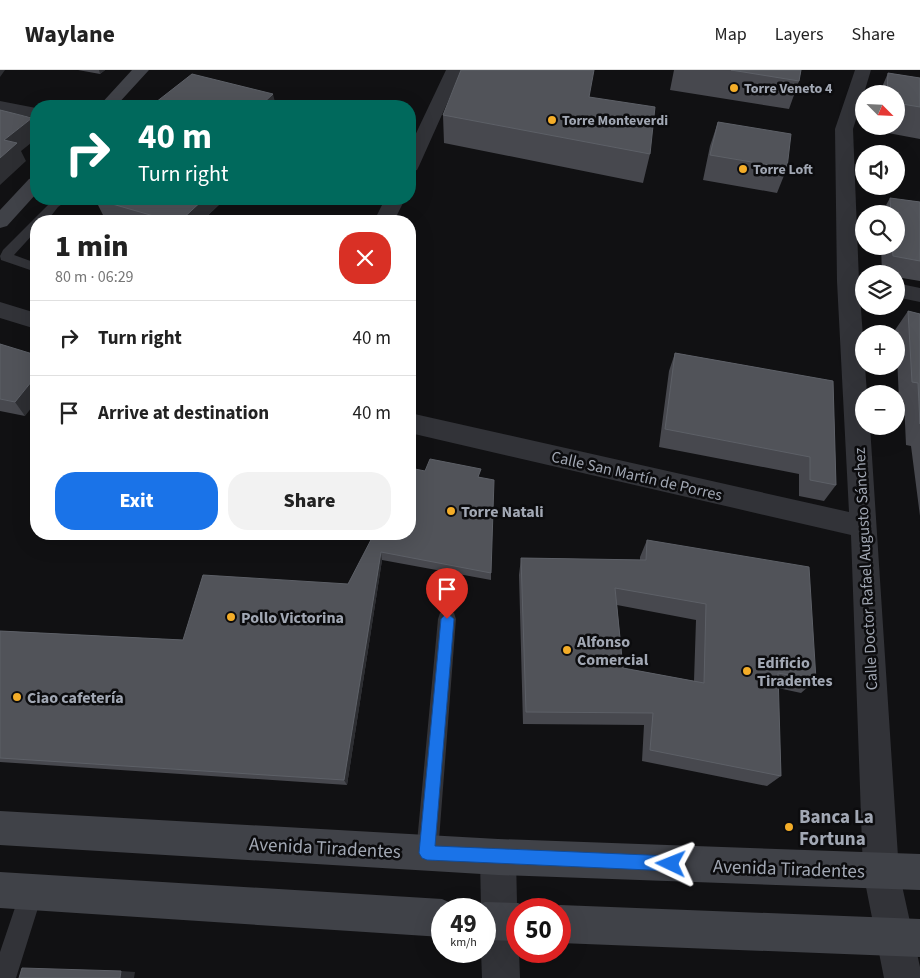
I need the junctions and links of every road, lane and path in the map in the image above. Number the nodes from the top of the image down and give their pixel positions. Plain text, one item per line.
1 (141, 70) edge
2 (454, 70) edge
3 (113, 100) edge
4 (855, 101) edge
5 (0, 106) edge
6 (30, 112) edge
7 (416, 153) edge
8 (30, 190) edge
9 (53, 205) edge
10 (45, 215) edge
11 (0, 222) edge
12 (30, 230) edge
13 (30, 266) edge
14 (855, 269) edge
15 (905, 292) edge
16 (920, 295) edge
17 (0, 310) edge
18 (857, 315) edge
19 (30, 318) edge
20 (416, 424) edge
21 (864, 527) junction
22 (447, 619) dead end
23 (0, 828) edge
24 (427, 853) junction
25 (498, 857) junction
26 (881, 872) junction
27 (920, 872) edge
28 (15, 891) edge
29 (431, 917) edge
30 (501, 922) edge
31 (571, 924) edge
32 (907, 937) edge
33 (4, 978) edge
34 (501, 978) edge
35 (903, 978) edge

1 - 3 main road
2 - 7 street
4 - 14 street, Calle Doctor Rafael Augusto Sánchez
5 - 6 street
8 - 11 main road
9 - 10 lane
12 - 13 lane
15 - 16 street
17 - 19 street
18 - 21 street, Calle Doctor Rafael Augusto Sánchez
20 - 21 street, Calle San Martín de Porres
21 - 26 street, Calle Doctor Rafael Augusto Sánchez
22 - 24 lane
23 - 24 main road, Avenida Tiradentes
24 - 25 main road, Avenida Tiradentes
25 - 26 main road, Avenida Tiradentes
25 - 30 street
26 - 27 main road, Avenida Tiradentes
26 - 32 street, Calle Doctor Rafael Augusto Sánchez
28 - 29 main road
28 - 33 lane
30 - 34 street
31 - 32 main road
32 - 35 street, Calle Doctor Rafael Augusto Sánchez

